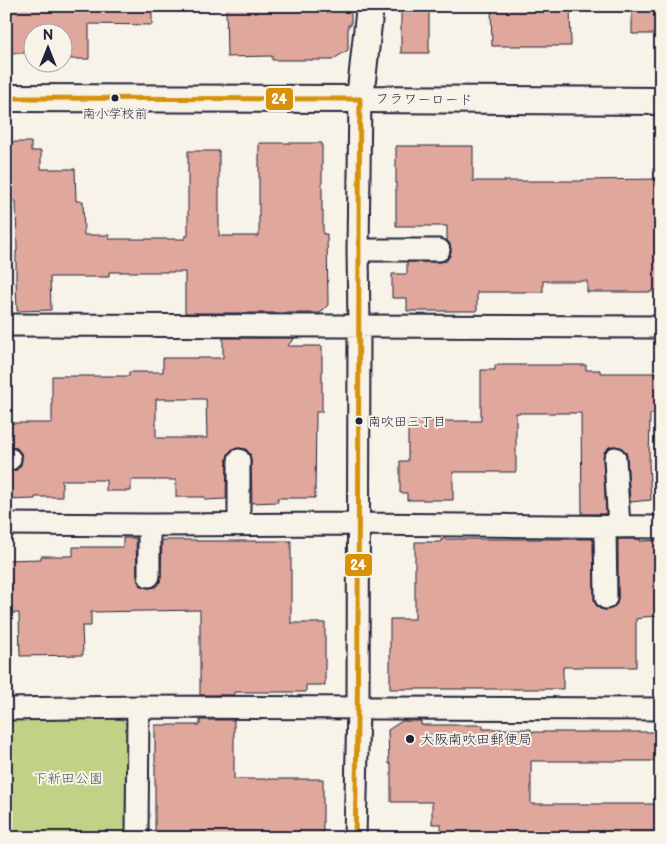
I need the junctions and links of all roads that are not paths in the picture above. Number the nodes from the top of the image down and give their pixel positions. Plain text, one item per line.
1 (370, 6) edge
2 (6, 98) edge
3 (360, 98) junction
4 (661, 101) edge
5 (358, 250) junction
6 (439, 250) dead end
7 (6, 325) edge
8 (359, 325) junction
9 (661, 327) edge
10 (615, 458) dead end
11 (239, 460) dead end
12 (6, 524) edge
13 (358, 524) junction
14 (149, 525) junction
15 (239, 525) junction
16 (612, 527) junction
17 (661, 527) edge
18 (149, 576) dead end
19 (606, 598) dead end
20 (138, 707) junction
21 (358, 707) junction
22 (6, 709) edge
23 (661, 709) edge
24 (137, 838) edge
25 (355, 838) edge

1 - 3 street
2 - 3 street, フラワーロード
3 - 4 street, フラワーロード
3 - 5 street
5 - 6 street
5 - 8 street
7 - 8 street
8 - 9 street
8 - 13 street
10 - 16 street
11 - 15 street
12 - 14 street
13 - 15 street
13 - 16 street
13 - 21 street
14 - 15 street
14 - 18 street
16 - 17 street
16 - 19 street
20 - 21 street
20 - 22 street
20 - 24 street
21 - 23 street
21 - 25 street

